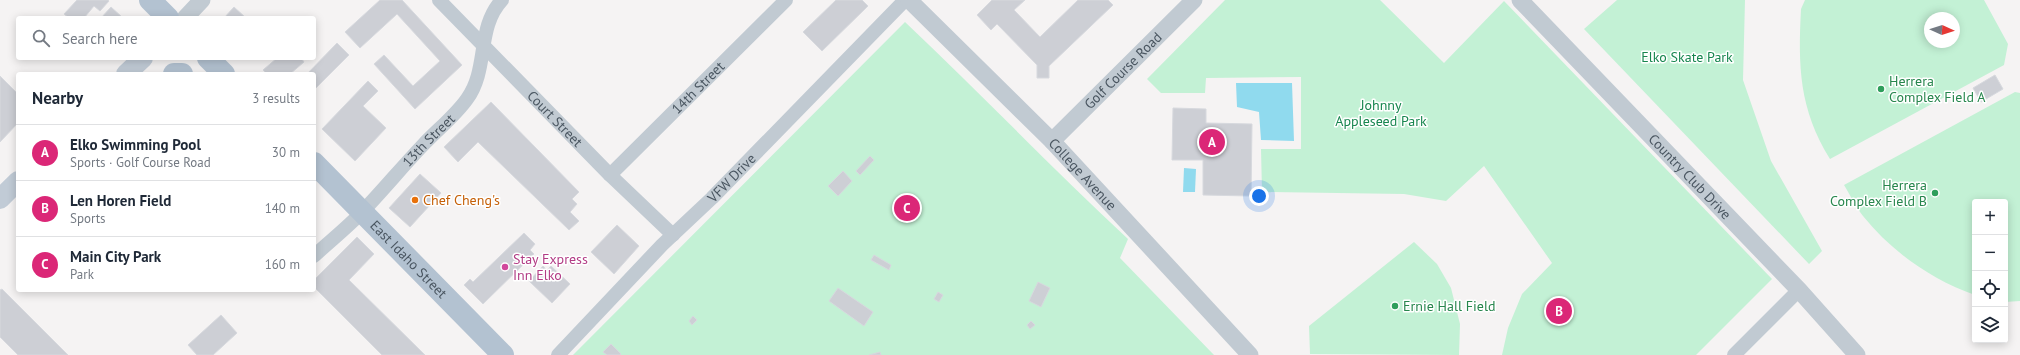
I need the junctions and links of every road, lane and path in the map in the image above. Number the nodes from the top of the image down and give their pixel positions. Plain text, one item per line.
1 (150, 0) edge
2 (202, 0) edge
3 (439, 0) edge
4 (502, 0) edge
5 (786, 0) edge
6 (905, 0) edge
7 (909, 0) edge
8 (1194, 0) edge
9 (1520, 0) edge
10 (166, 16) edge
11 (187, 16) edge
12 (483, 44) junction
13 (141, 60) edge
14 (210, 60) edge
15 (128, 72) edge
16 (222, 72) edge
17 (1052, 141) junction
18 (316, 165) edge
19 (610, 175) junction
20 (16, 183) edge
21 (0, 199) edge
22 (362, 212) junction
23 (673, 235) junction
24 (316, 254) edge
25 (1799, 290) junction
26 (503, 355) edge
27 (558, 355) edge
28 (1250, 355) edge
29 (1734, 355) edge
30 (1856, 355) edge

1 - 10 main road
2 - 11 street
3 - 12 street, Court Street
4 - 12 street, 13th Street
5 - 19 street, 14th Street
6 - 23 street, VFW Drive
7 - 17 street, College Avenue
8 - 17 street, Golf Course Road
9 - 25 street, Country Club Drive
12 - 19 street, Court Street
12 - 22 street, 13th Street
13 - 15 main road
14 - 16 main road
17 - 28 street, College Avenue
18 - 22 main road, East Idaho Street
19 - 23 street, Court Street
20 - 21 main road
22 - 24 street, 13th Street
22 - 26 main road, East Idaho Street
23 - 27 street, VFW Drive
25 - 29 street
25 - 30 street, Country Club Drive

